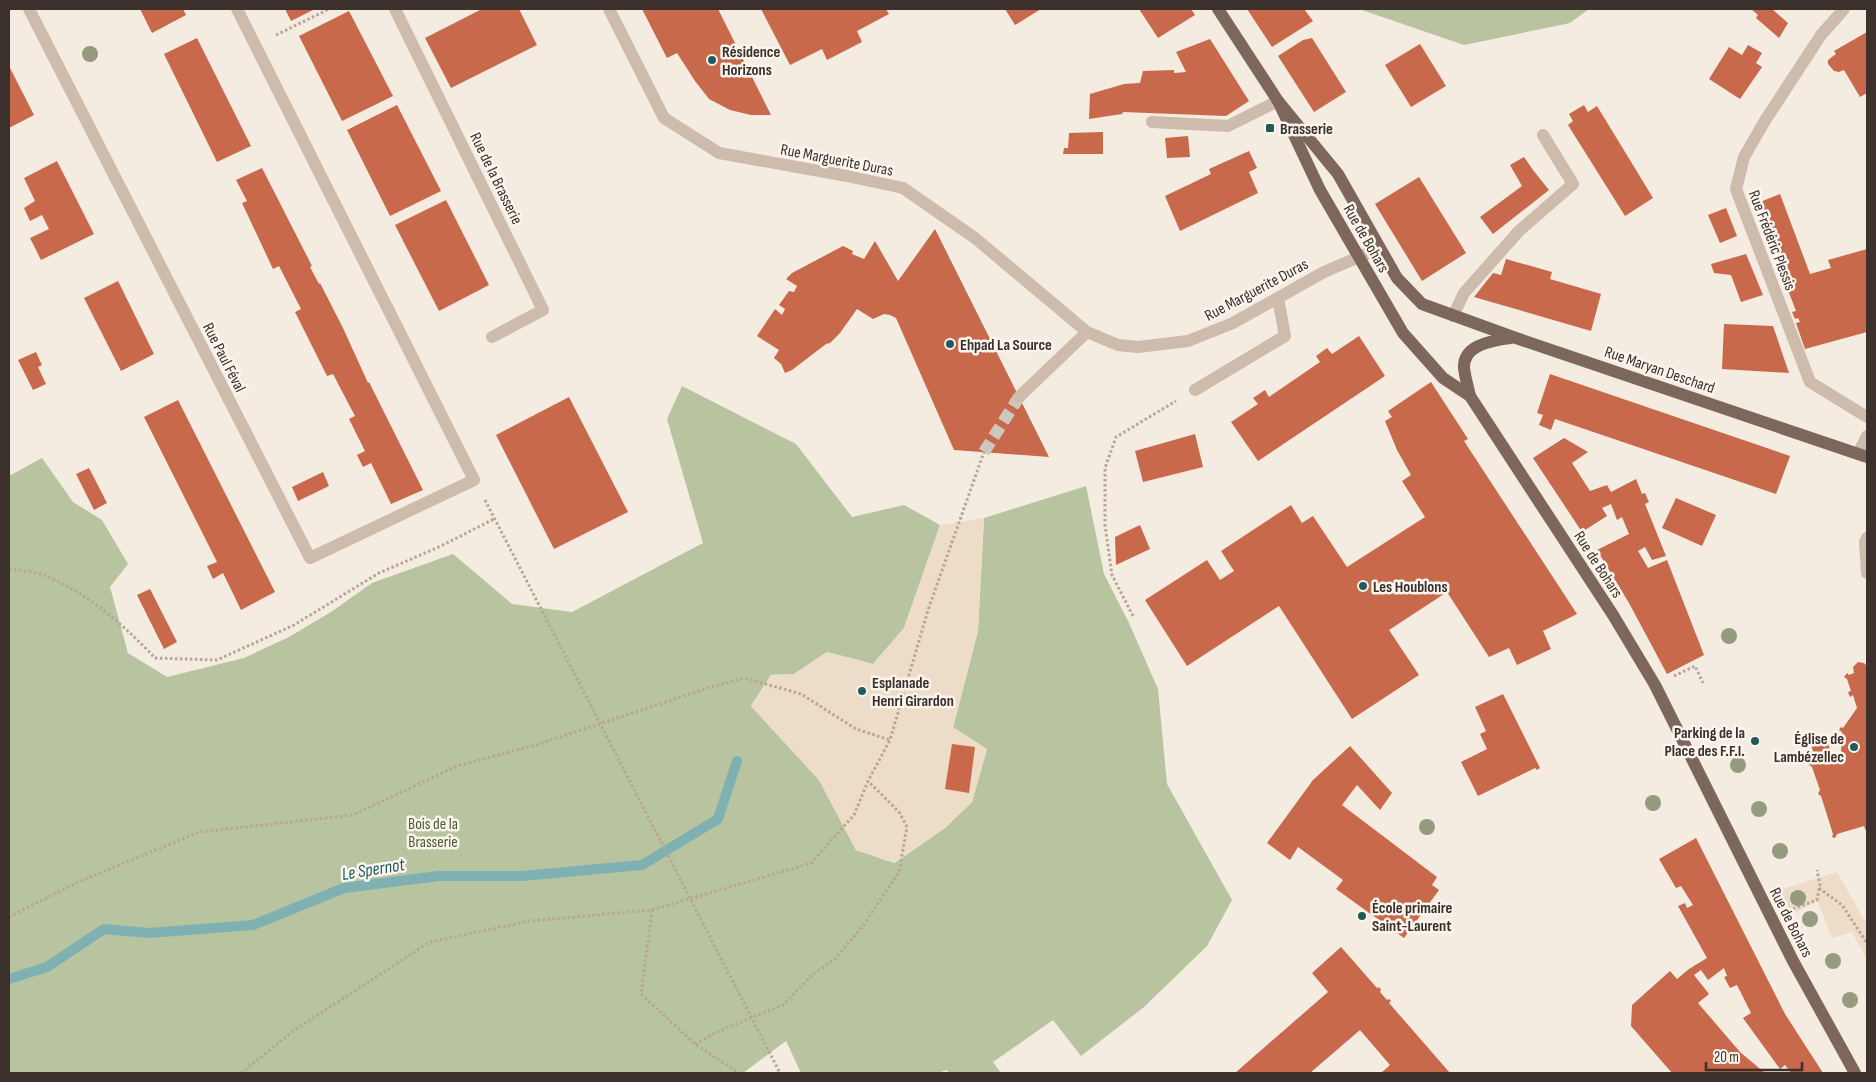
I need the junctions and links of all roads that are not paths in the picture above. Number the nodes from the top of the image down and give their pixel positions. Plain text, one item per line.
1 (29, 9) edge
2 (237, 9) edge
3 (395, 9) edge
4 (609, 9) edge
5 (1218, 9) edge
6 (1844, 9) edge
7 (1278, 101) junction
8 (1152, 122) dead end
9 (1543, 135) dead end
10 (1380, 248) junction
11 (1359, 256) junction
12 (1278, 298) junction
13 (1452, 316) junction
14 (1086, 332) junction
15 (492, 337) dead end
16 (1513, 338) junction
17 (1195, 390) road end
18 (1470, 396) junction
19 (1019, 397) tunnel mouth
20 (1867, 417) edge
21 (1867, 436) edge
22 (1863, 455) edge
23 (1867, 538) edge
24 (1867, 573) edge
25 (1855, 1073) edge

1 - 2 street, Rue Paul Féval
3 - 15 street, Rue de la Brasserie
4 - 14 street, Rue Marguerite Duras
5 - 7 main road, Rue de Bohars
6 - 20 street, Rue Frédéric Plessis
7 - 8 street
7 - 10 main road, Rue de Bohars
7 - 11 main road, Rue de Bohars
9 - 13 street
10 - 11 street, Rue Marguerite Duras
10 - 13 main road, Rue de Bohars
11 - 12 street, Rue Marguerite Duras
11 - 18 main road, Rue de Bohars
12 - 14 street, Rue Marguerite Duras
12 - 17 street
13 - 16 main road, Rue Maryan Deschard
14 - 19 street
16 - 18 main road
16 - 22 main road, Rue Maryan Deschard
18 - 25 main road, Rue de Bohars
21 - 22 street
23 - 24 street

